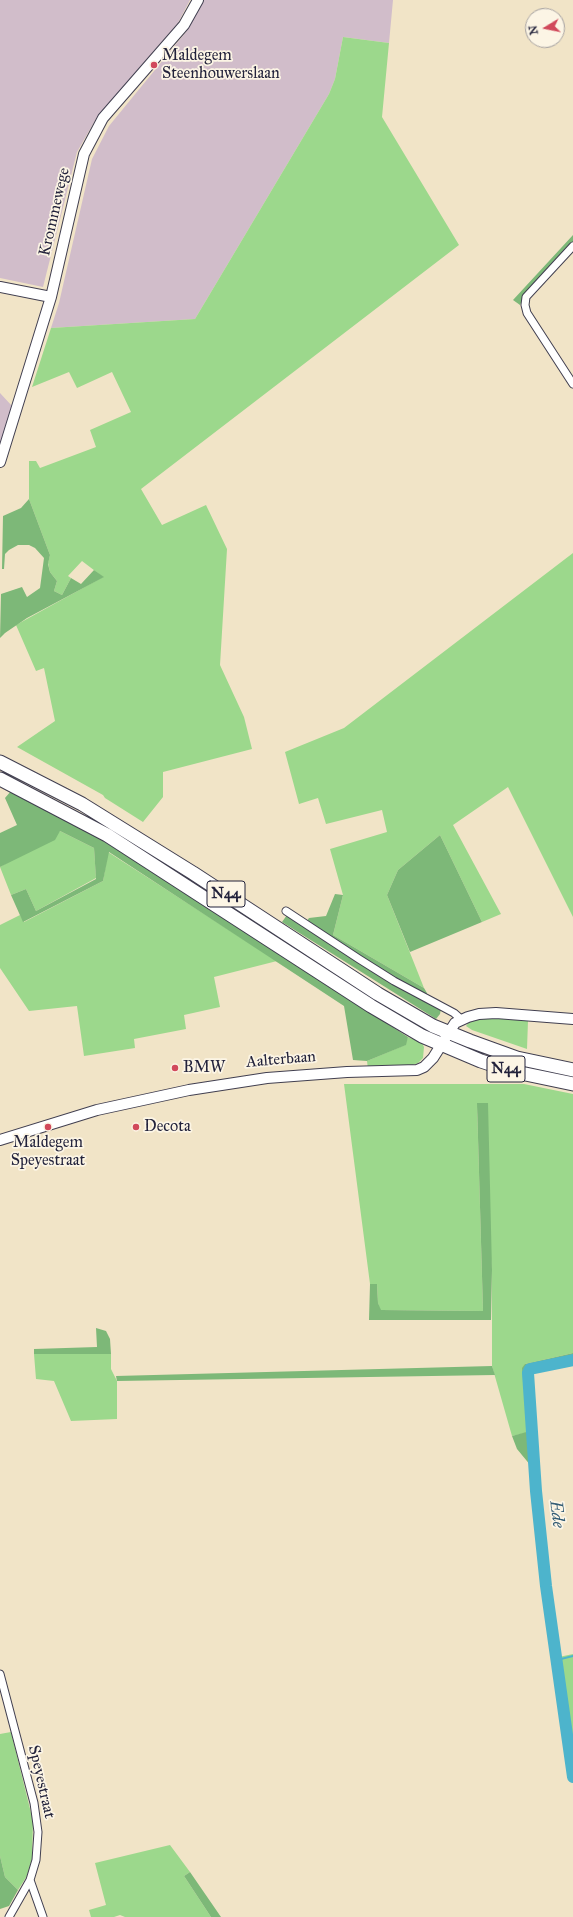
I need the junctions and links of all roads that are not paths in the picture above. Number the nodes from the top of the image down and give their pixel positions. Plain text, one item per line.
1 (198, 0) edge
2 (573, 246) edge
3 (0, 287) edge
4 (51, 297) junction
5 (573, 384) edge
6 (0, 462) edge
7 (0, 762) edge
8 (0, 779) edge
9 (286, 911) dead end
10 (573, 1019) edge
11 (462, 1020) junction
12 (448, 1033) junction
13 (441, 1044) junction
14 (573, 1070) edge
15 (573, 1084) edge
16 (0, 1140) edge
17 (0, 1674) edge
18 (30, 1880) junction
19 (10, 1917) edge
20 (43, 1917) edge

1 - 4 street, Krommewege
2 - 5 street
3 - 4 street
4 - 6 street, Krommewege
7 - 12 highway, N44
8 - 13 highway, N44
9 - 11 street
10 - 11 street
11 - 12 street, Aalterbaan
12 - 13 street, Aalterbaan
12 - 14 highway, N44
13 - 15 highway, N44
13 - 16 street, Aalterbaan
17 - 18 street, Speyestraat
18 - 19 street, Speyestraat
18 - 20 street

